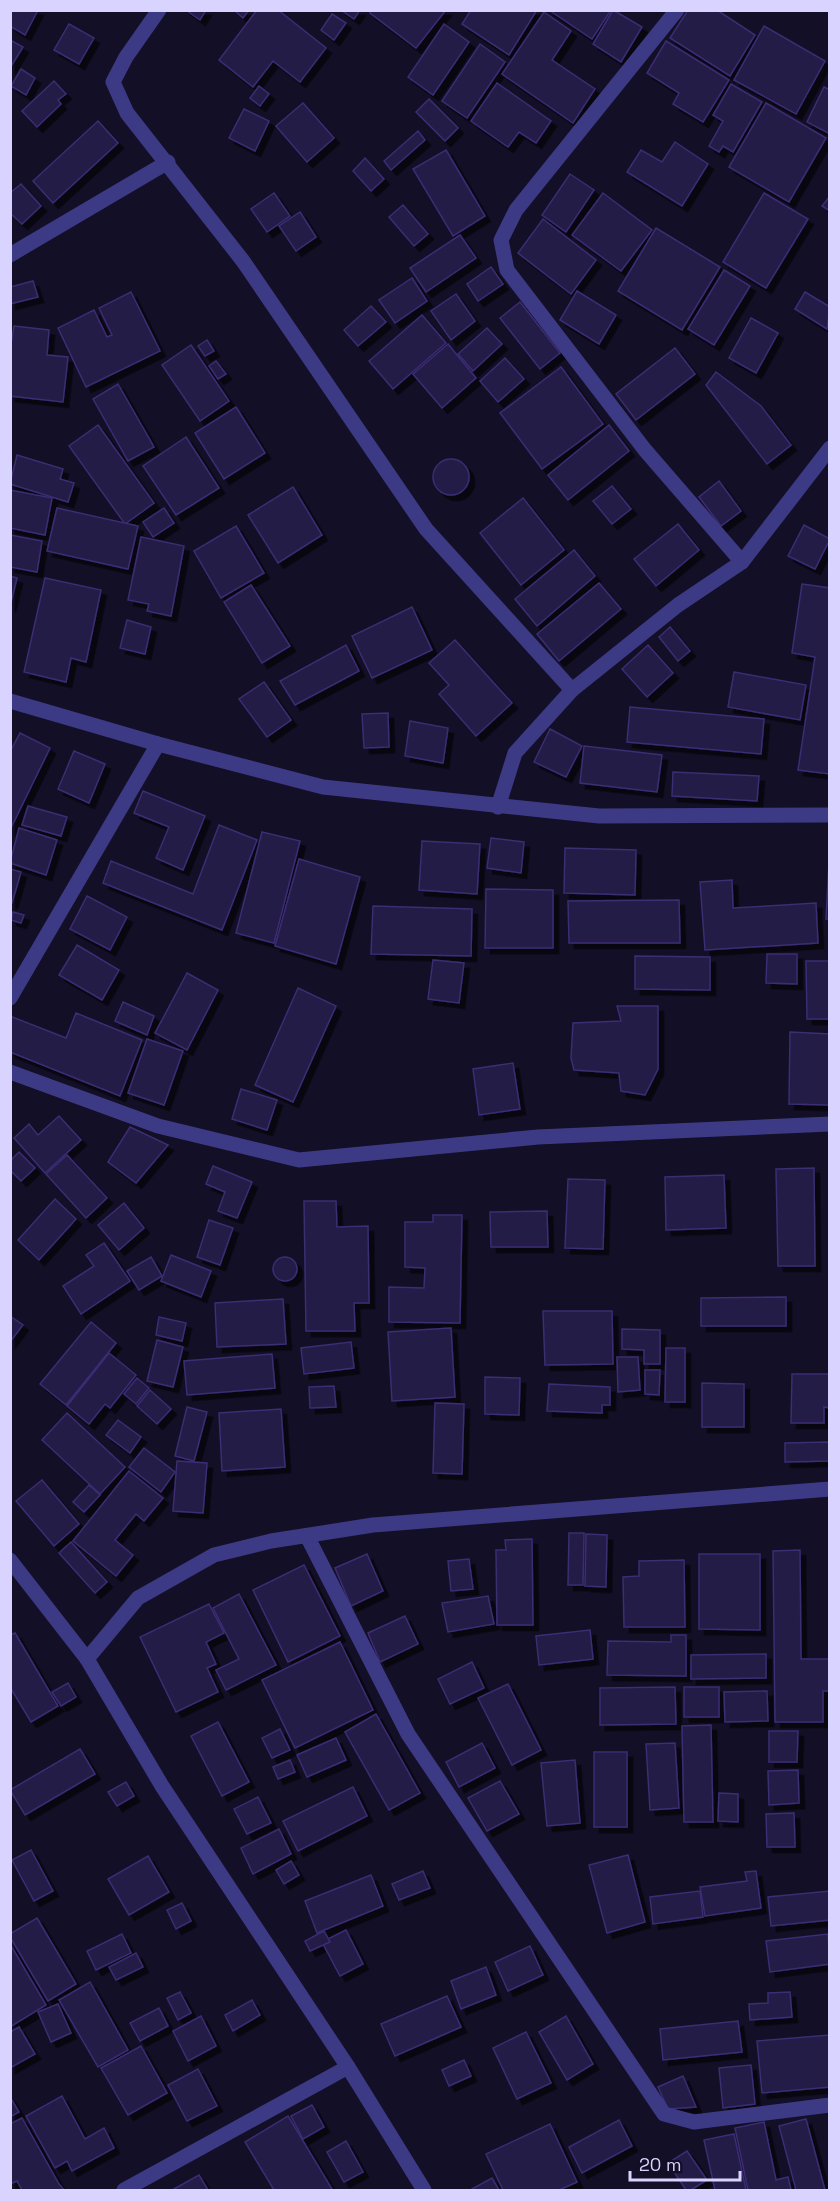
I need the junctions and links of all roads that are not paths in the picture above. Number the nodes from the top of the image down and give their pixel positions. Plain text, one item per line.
1 (159, 10) edge
2 (677, 10) edge
3 (168, 162) junction
4 (10, 255) edge
5 (830, 448) edge
6 (742, 562) junction
7 (572, 690) junction
8 (10, 701) edge
9 (158, 744) junction
10 (498, 807) junction
11 (830, 815) edge
12 (10, 998) edge
13 (10, 1072) edge
14 (830, 1124) edge
15 (830, 1489) edge
16 (307, 1536) junction
17 (10, 1560) edge
18 (87, 1659) junction
19 (348, 2067) junction
20 (830, 2105) edge
21 (124, 2190) edge
22 (424, 2190) edge

1 - 3 street
2 - 6 street
3 - 4 street
3 - 7 street
5 - 6 street
6 - 7 street
7 - 10 street
8 - 9 street
9 - 10 street
9 - 12 street
10 - 11 street
13 - 14 street
15 - 16 street
16 - 18 street
16 - 20 street
17 - 18 street
18 - 19 street
19 - 21 street
19 - 22 street

